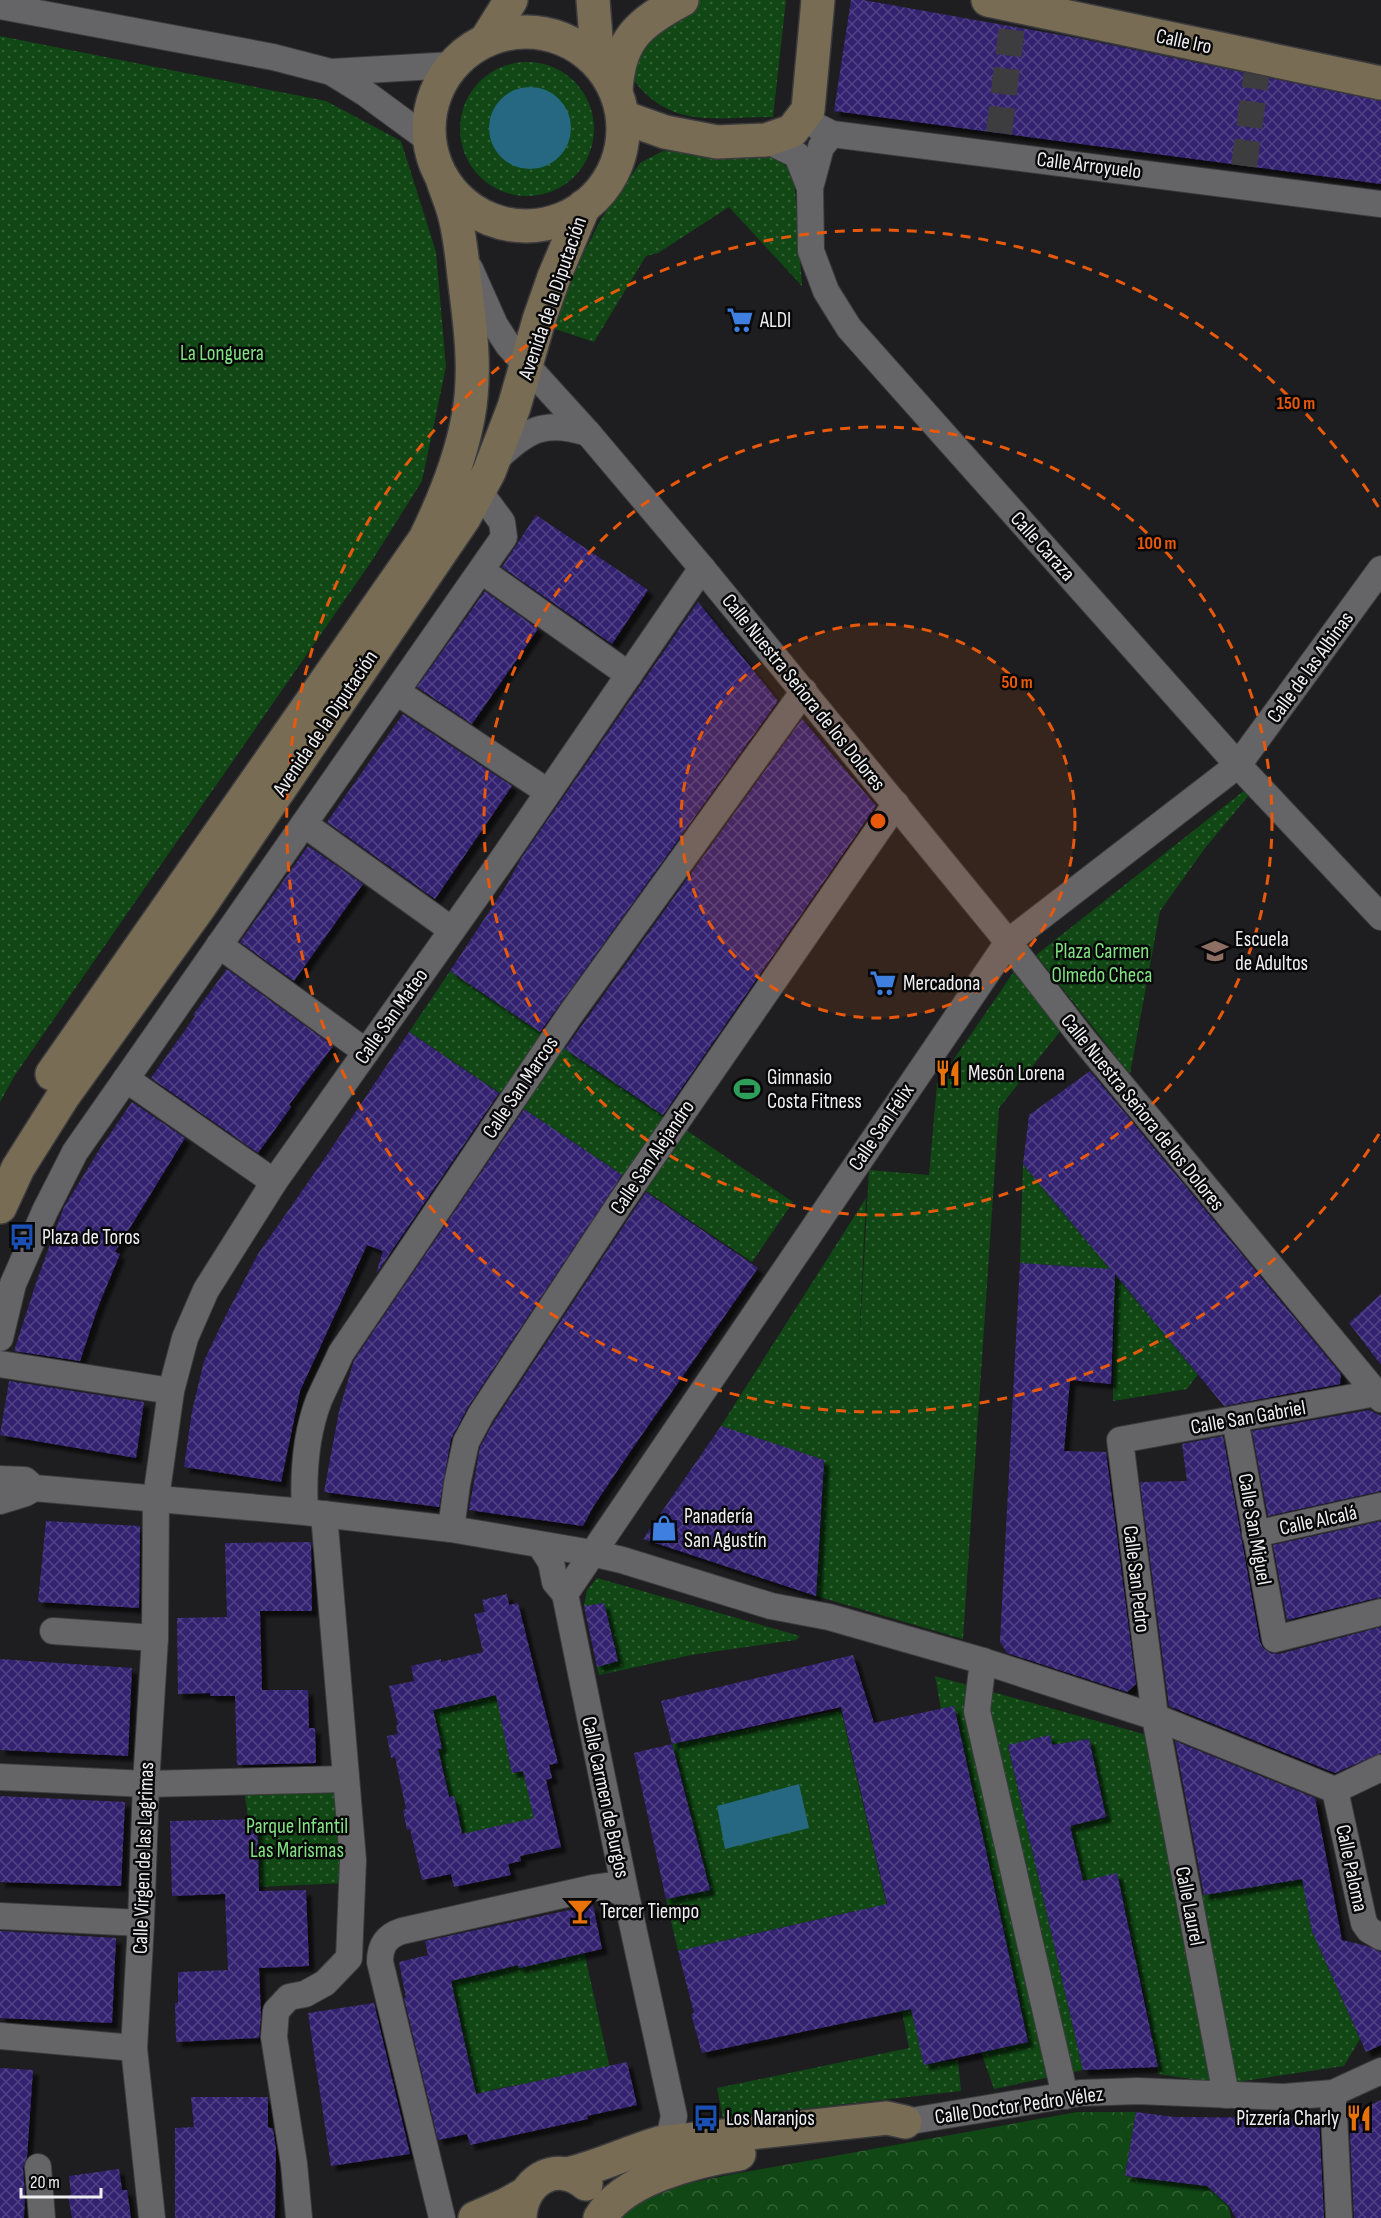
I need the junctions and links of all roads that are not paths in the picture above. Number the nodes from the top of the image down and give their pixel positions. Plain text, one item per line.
1 (511, 0) edge
2 (593, 0) edge
3 (682, 0) edge
4 (818, 0) edge
5 (0, 6) edge
6 (1005, 10) edge
7 (486, 40) junction
8 (598, 63) junction
9 (453, 65) junction
10 (331, 72) junction
11 (1381, 83) edge
12 (619, 104) junction
13 (808, 110) junction
14 (832, 134) junction
15 (429, 140) junction
16 (766, 140) junction
17 (442, 178) junction
18 (810, 188) junction
19 (1381, 204) edge
20 (584, 206) junction
21 (460, 247) junction
22 (526, 365) junction
23 (588, 433) junction
24 (494, 460) junction
25 (479, 491) junction
26 (702, 568) junction
27 (1381, 569) edge
28 (482, 571) junction
29 (629, 675) junction
30 (804, 691) junction
31 (397, 692) junction
32 (1238, 765) junction
33 (548, 792) junction
34 (896, 804) junction
35 (304, 824) junction
36 (1381, 917) edge
37 (452, 930) junction
38 (1008, 942) junction
39 (219, 945) junction
40 (366, 1053) junction
41 (126, 1079) junction
42 (0, 1155) edge
43 (274, 1182) junction
44 (0, 1207) edge
45 (0, 1338) edge
46 (0, 1365) edge
47 (171, 1391) junction
48 (1378, 1396) edge
49 (1235, 1419) junction
50 (1120, 1440) joint
51 (0, 1479) edge
52 (34, 1488) junction
53 (156, 1498) junction
54 (0, 1501) edge
55 (1381, 1506) edge
56 (314, 1513) junction
57 (452, 1529) junction
58 (1255, 1534) junction
59 (540, 1545) junction
60 (592, 1553) junction
61 (565, 1594) junction
62 (1381, 1612) edge
63 (53, 1632) dead end
64 (155, 1638) junction
65 (983, 1661) junction
66 (1155, 1717) junction
67 (1381, 1768) edge
68 (0, 1777) edge
69 (346, 1779) junction
70 (146, 1784) junction
71 (1335, 1790) junction
72 (626, 1895) junction
73 (0, 1916) edge
74 (141, 1923) junction
75 (1381, 1937) edge
76 (0, 2036) edge
77 (134, 2048) junction
78 (1381, 2071) edge
79 (1333, 2093) junction
80 (1226, 2095) junction
81 (1065, 2096) junction
82 (905, 2122) junction
83 (666, 2143) junction
84 (38, 2167) dead end
85 (567, 2174) junction
86 (523, 2206) edge
87 (607, 2210) edge
88 (42, 2218) edge
89 (152, 2218) edge
90 (299, 2218) edge
91 (442, 2218) edge
92 (475, 2218) edge
93 (1339, 2218) edge

1 - 7 main road
2 - 8 main road
3 - 12 main road
4 - 13 main road
5 - 10 street
6 - 11 main road, Calle Iro
7 - 8 main road
7 - 9 main road
8 - 12 main road
9 - 10 street
9 - 15 main road
10 - 15 street
12 - 16 main road
12 - 20 main road
13 - 14 street
13 - 16 main road
14 - 18 street, Calle Caraza
14 - 19 street, Calle Arroyuelo
15 - 17 main road
16 - 18 street
17 - 20 main road
17 - 21 main road, Avenida de la Diputación
18 - 32 street, Calle Caraza
20 - 22 main road, Avenida de la Diputación
21 - 22 street, Calle Nuestra Señora de los Dolores
21 - 42 main road, Avenida de la Diputación
22 - 23 street, Calle Nuestra Señora de los Dolores
22 - 24 main road, Avenida de la Diputación
23 - 24 street
23 - 26 street, Calle Nuestra Señora de los Dolores
24 - 25 main road, Avenida de la Diputación
25 - 28 street
25 - 44 main road, Avenida de la Diputación
26 - 29 street, Calle San Mateo
26 - 30 street, Calle Nuestra Señora de los Dolores
27 - 32 street, Calle de las Albinas
28 - 29 street
28 - 31 street
29 - 33 street, Calle San Mateo
30 - 34 street, Calle Nuestra Señora de los Dolores
30 - 56 street, Calle San Marcos
31 - 33 street
31 - 35 street
32 - 36 street, Calle Caraza
32 - 38 street, Calle San Félix
33 - 37 street, Calle San Mateo
34 - 38 street, Calle Nuestra Señora de los Dolores
34 - 57 street, Calle San Alejandro
35 - 37 street
35 - 39 street
37 - 40 street, Calle San Mateo
38 - 48 street, Calle Nuestra Señora de los Dolores
38 - 60 street, Calle San Félix
39 - 40 street
39 - 41 street
40 - 43 street, Calle San Mateo
41 - 43 street
41 - 45 street
43 - 47 street, Calle San Mateo
46 - 47 street
47 - 53 street, Calle San Mateo
48 - 49 street, Calle San Gabriel
49 - 50 street, Calle San Gabriel
49 - 58 street, Calle San Miguel
50 - 66 street, Calle San Pedro
51 - 52 street
52 - 53 street
52 - 54 street
53 - 56 street
53 - 64 street, Calle Virgen de las Lagrimas
55 - 58 street, Calle Alcalá
56 - 57 street
56 - 69 street, Calle San Marcos
57 - 59 street
58 - 62 street, Calle San Miguel
59 - 60 street
59 - 61 street, Calle Carmen de Burgos
60 - 61 street
60 - 65 street
61 - 72 street, Calle Carmen de Burgos
63 - 64 street
64 - 70 street, Calle Virgen de las Lagrimas
65 - 66 street
65 - 81 street
66 - 71 street
66 - 80 street, Calle Laurel
67 - 71 street
68 - 70 street
69 - 70 street
69 - 90 street, Calle San Marcos
70 - 74 street, Calle Virgen de las Lagrimas
71 - 75 street, Calle Paloma
72 - 83 street, Calle Carmen de Burgos
72 - 91 street
73 - 74 street
74 - 77 street, Calle Virgen de las Lagrimas
76 - 77 street
77 - 89 street, Calle Virgen de las Lagrimas
78 - 79 street, Calle Doctor Pedro Vélez
79 - 80 street, Calle Doctor Pedro Vélez
79 - 93 street
80 - 81 street, Calle Doctor Pedro Vélez
81 - 82 street, Calle Doctor Pedro Vélez
82 - 83 main road, Calle Doctor Pedro Vélez
82 - 87 main road, Calle Doctor Pedro Vélez
83 - 85 main road, Calle Doctor Pedro Vélez
83 - 87 street, Calle Carmen de Burgos
84 - 88 street
85 - 86 main road, Calle Doctor Pedro Vélez
85 - 87 main road
86 - 92 main road

